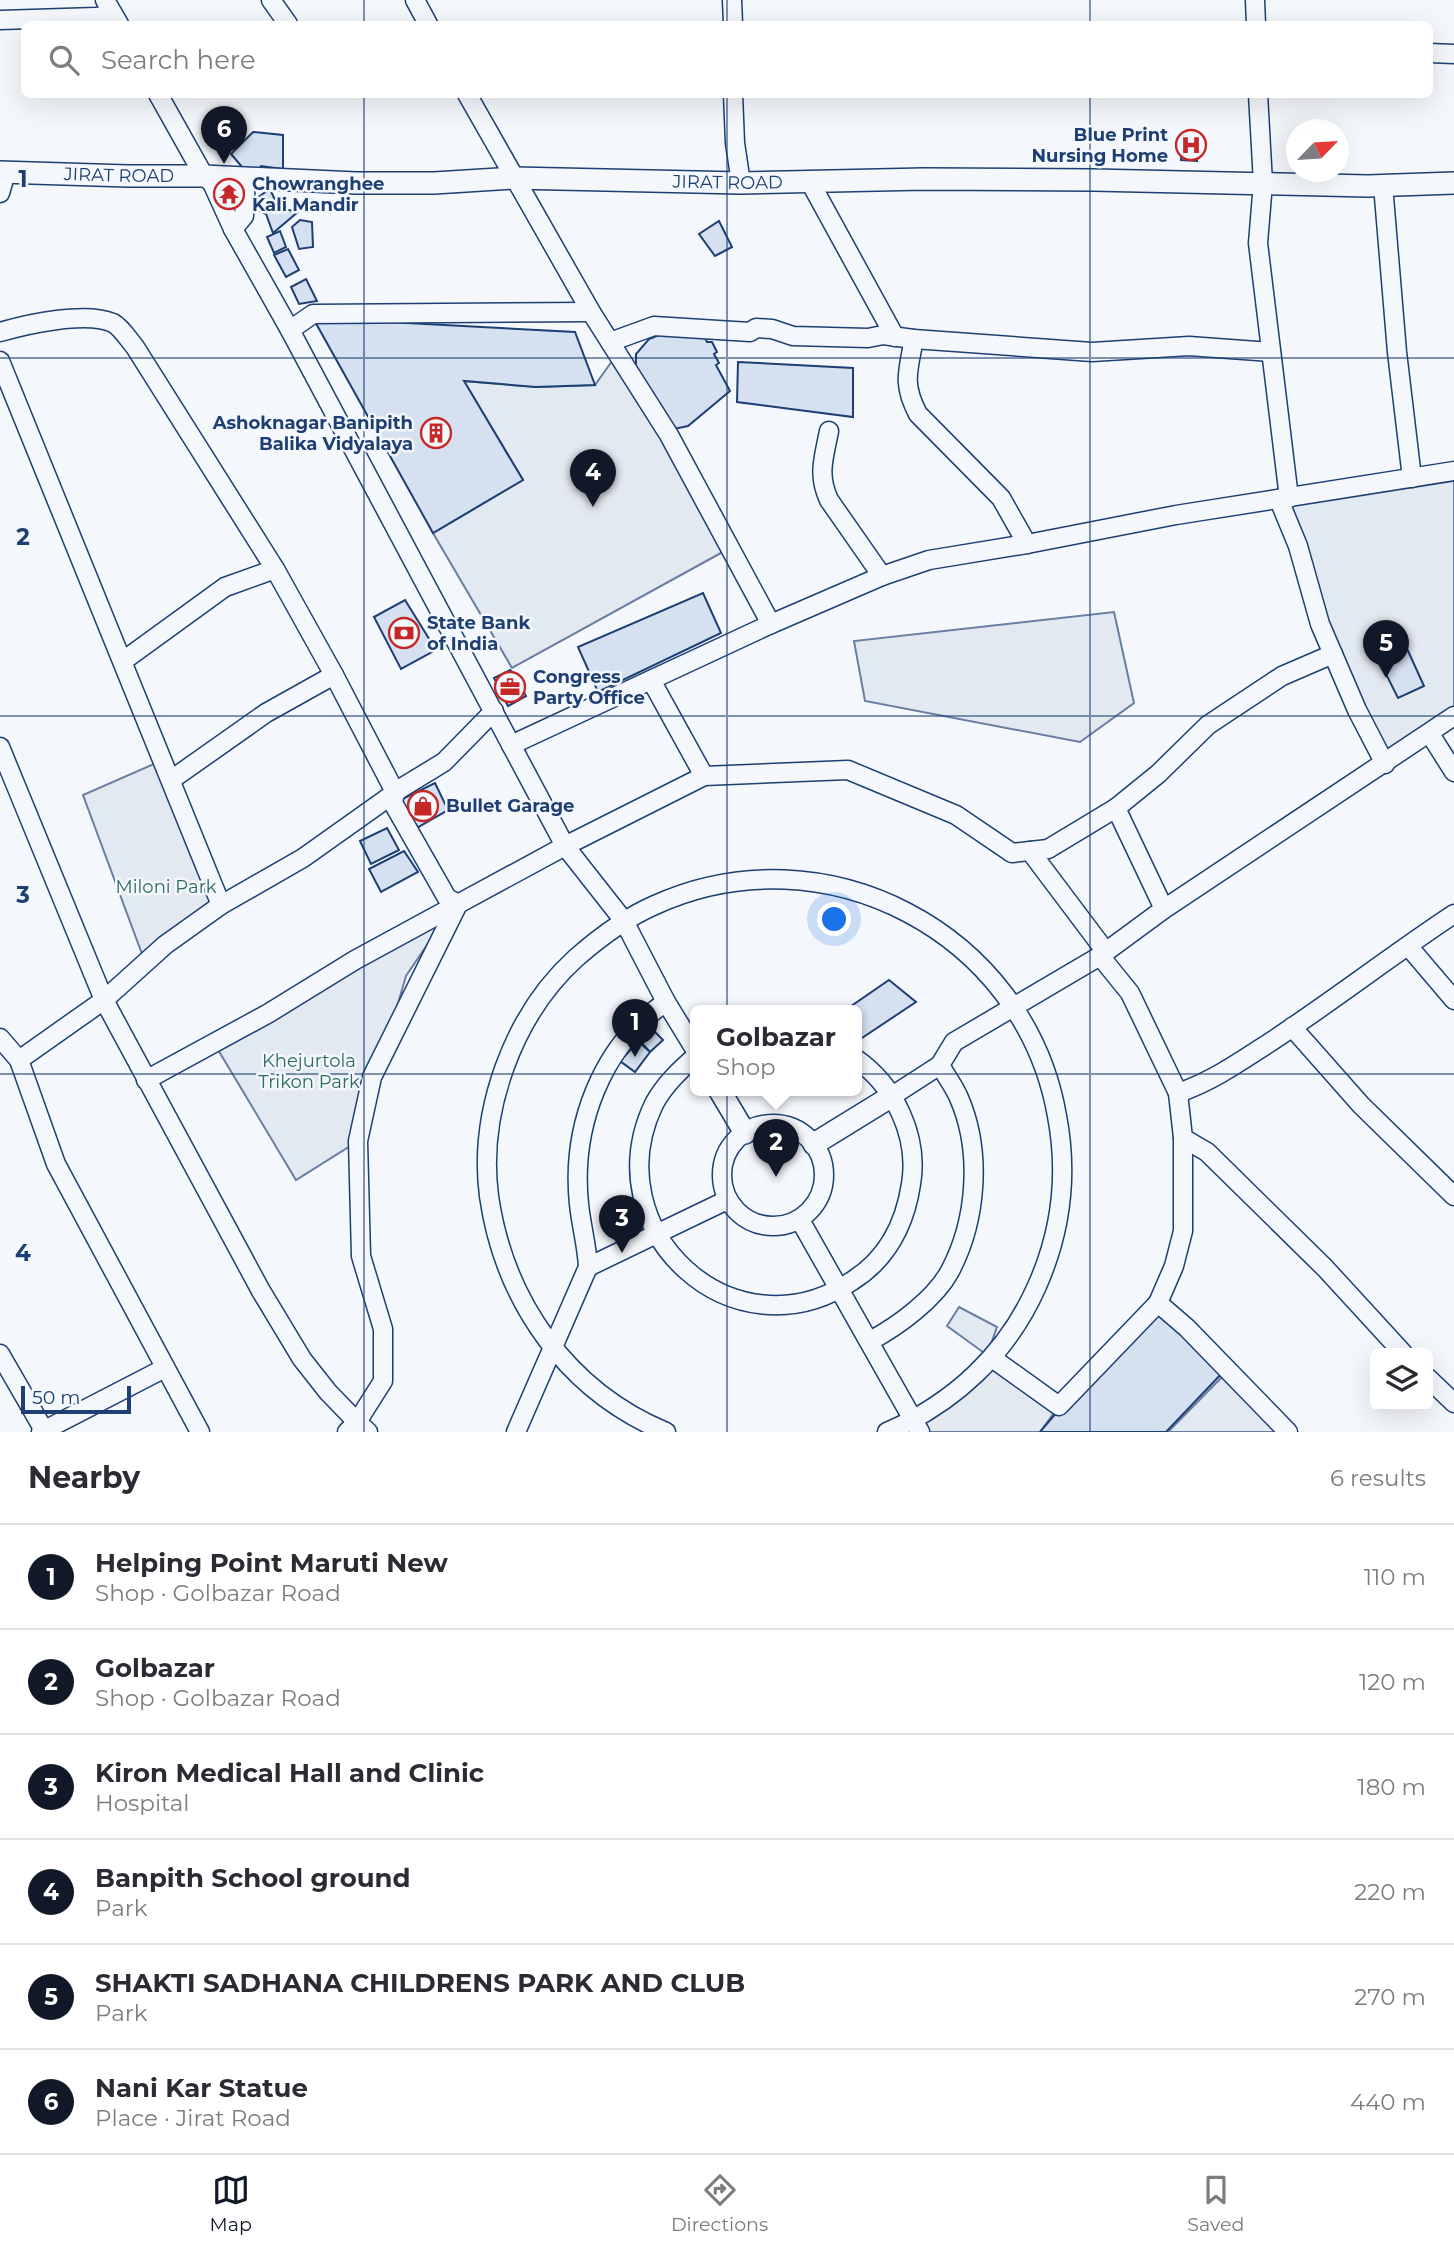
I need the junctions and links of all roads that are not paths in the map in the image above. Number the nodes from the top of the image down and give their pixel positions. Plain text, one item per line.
1 (271, 0) edge
2 (415, 0) edge
3 (732, 0) edge
4 (1255, 0) edge
5 (112, 13) edge
6 (0, 20) edge
7 (286, 21) edge
8 (426, 21) edge
9 (733, 21) edge
10 (1255, 21) edge
11 (1433, 53) edge
12 (1454, 54) edge
13 (160, 98) edge
14 (469, 98) edge
15 (733, 98) edge
16 (1258, 98) edge
17 (204, 176) junction
18 (246, 177) junction
19 (514, 178) junction
20 (2, 179) edge
21 (810, 182) junction
22 (740, 183) junction
23 (1263, 183) junction
24 (1454, 183) edge
25 (1383, 185) junction
26 (233, 229) junction
27 (590, 312) junction
28 (290, 330) junction
29 (0, 332) edge
30 (895, 337) junction
31 (914, 339) junction
32 (610, 342) junction
33 (1270, 352) junction
34 (0, 361) edge
35 (829, 431) dead end
36 (1454, 471) edge
37 (1412, 478) junction
38 (1284, 499) junction
39 (1027, 544) junction
40 (275, 569) junction
41 (882, 576) junction
42 (771, 624) junction
43 (1333, 654) junction
44 (122, 661) junction
45 (334, 675) junction
46 (651, 680) junction
47 (494, 712) junction
48 (1454, 716) edge
49 (1430, 734) junction
50 (511, 745) junction
51 (0, 747) edge
52 (1385, 764) junction
53 (1454, 772) edge
54 (704, 776) junction
55 (171, 780) junction
56 (395, 792) junction
57 (1116, 808) junction
58 (565, 846) junction
59 (1030, 851) junction
60 (458, 904) junction
61 (221, 905) junction
62 (1164, 909) junction
63 (1454, 914) edge
64 (624, 921) junction
65 (1409, 947) junction
66 (1103, 954) junction
67 (104, 1000) junction
68 (1454, 1000) edge
69 (666, 1002) junction
70 (1013, 1006) junction
71 (1292, 1027) junction
72 (0, 1038) edge
73 (690, 1045) edge
74 (690, 1059) edge
75 (19, 1060) junction
76 (862, 1063) edge
77 (940, 1065) junction
78 (146, 1080) junction
79 (1178, 1093) junction
80 (723, 1096) edge
81 (892, 1096) junction
82 (746, 1133) junction
83 (1183, 1139) junction
84 (814, 1144) junction
85 (1454, 1196) edge
86 (727, 1200) junction
87 (800, 1220) junction
88 (656, 1234) junction
89 (587, 1268) junction
90 (840, 1290) junction
91 (1158, 1303) junction
92 (870, 1341) junction
93 (1397, 1348) edge
94 (553, 1349) junction
95 (0, 1354) edge
96 (992, 1358) junction
97 (165, 1368) junction
98 (1433, 1383) edge
99 (1454, 1403) edge
100 (917, 1426) edge
101 (357, 1429) edge
102 (43, 1431) edge
103 (200, 1432) edge
104 (516, 1432) edge
105 (666, 1432) edge
106 (887, 1432) edge
107 (1288, 1432) edge

1 - 7 street
2 - 8 street
3 - 9 street
4 - 10 street
5 - 6 street
11 - 12 street
13 - 17 street
14 - 19 street
15 - 22 street
16 - 23 street
17 - 18 main road, JIRAT ROAD
17 - 20 main road, JIRAT ROAD
17 - 26 street
18 - 19 main road, JIRAT ROAD
18 - 26 street
19 - 22 main road, JIRAT ROAD
19 - 27 street
21 - 22 main road, JIRAT ROAD
21 - 23 main road, JIRAT ROAD
21 - 30 street
23 - 25 main road, JIRAT ROAD
23 - 33 street
24 - 25 main road, JIRAT ROAD
25 - 37 street
26 - 28 street
27 - 28 street
27 - 32 street
28 - 47 street
29 - 40 street
30 - 31 street
30 - 32 street
31 - 33 street
31 - 39 street
32 - 42 street
33 - 38 street
34 - 44 street
35 - 41 street
36 - 37 street
37 - 38 street
38 - 39 street
38 - 43 street
39 - 41 street
40 - 44 street
40 - 45 street
41 - 42 street
42 - 46 street
43 - 52 street
43 - 57 street
44 - 55 street
45 - 55 street
45 - 56 street
46 - 50 street
46 - 54 street
47 - 50 street
47 - 56 street
48 - 49 street
49 - 52 street
49 - 53 street
50 - 58 street
51 - 67 street
52 - 62 street
54 - 58 street
54 - 59 street
55 - 61 street
56 - 60 street
56 - 61 street
57 - 59 street
57 - 62 street
58 - 60 street
58 - 64 street
59 - 66 street
60 - 78 street
60 - 101 street
61 - 67 street
62 - 66 street
63 - 65 street
64 - 69 street
64 - 70 street
64 - 94 street
65 - 68 street
65 - 71 street
66 - 70 street
66 - 79 street
67 - 75 street
67 - 78 street
69 - 73 street
69 - 89 street
70 - 77 street
70 - 96 street
71 - 79 street
71 - 85 street
72 - 75 street
74 - 88 street
75 - 97 street
76 - 81 street
77 - 81 street
77 - 92 street
78 - 101 street
79 - 83 street
80 - 82 main road
81 - 84 main road
81 - 90 street
82 - 84 street
82 - 86 street
83 - 91 street
83 - 93 street
84 - 87 street
86 - 87 street
86 - 88 street
87 - 90 street
88 - 89 street
88 - 90 street
89 - 94 street
90 - 92 street
91 - 96 street
91 - 107 street
92 - 100 street
94 - 104 street
94 - 105 street
95 - 102 street
96 - 100 street
97 - 102 street
97 - 103 street
98 - 99 street
100 - 106 street

